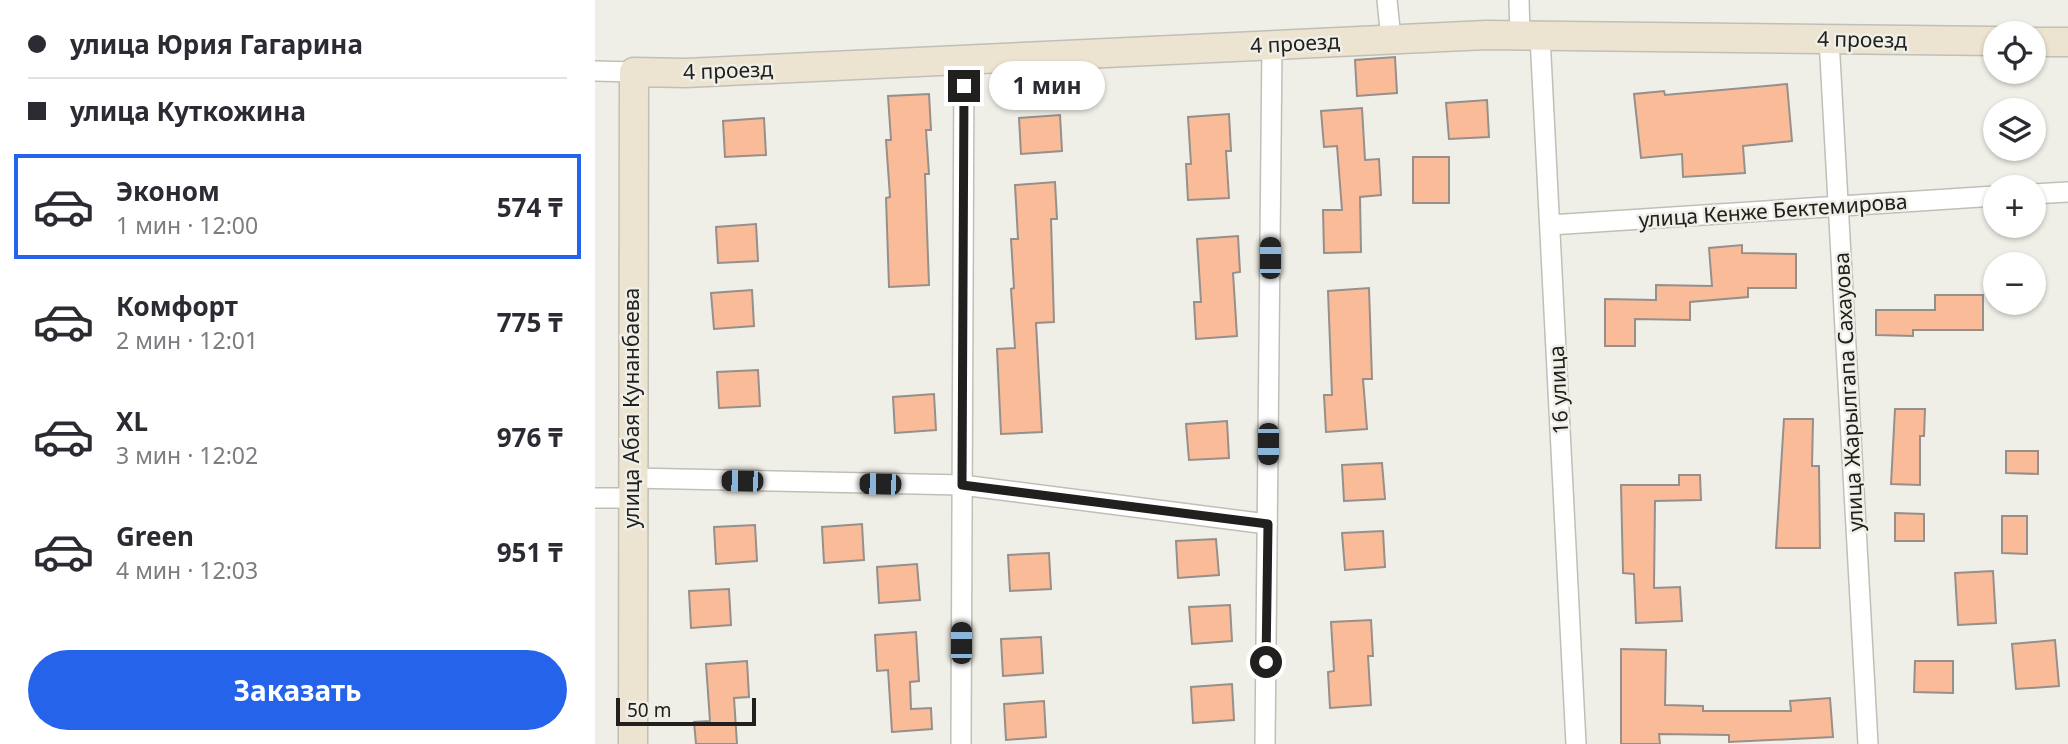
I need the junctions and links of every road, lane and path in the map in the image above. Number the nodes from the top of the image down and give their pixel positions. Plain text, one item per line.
1 (1387, 0) edge
2 (1518, 0) edge
3 (1530, 35) junction
4 (1391, 39) junction
5 (1829, 39) junction
6 (1983, 41) edge
7 (2046, 42) edge
8 (2068, 42) edge
9 (1272, 45) junction
10 (964, 60) junction
11 (595, 71) edge
12 (634, 72) junction
13 (2068, 192) edge
14 (2046, 193) edge
15 (1983, 197) edge
16 (1839, 206) junction
17 (1550, 225) junction
18 (962, 485) junction
19 (632, 488) junction
20 (595, 498) edge
21 (1268, 524) junction
22 (633, 744) edge
23 (961, 744) edge
24 (1265, 744) edge
25 (1576, 744) edge
26 (1868, 744) edge

1 - 4 street
2 - 3 street, 16 улица
3 - 4 street, 4 проезд
3 - 5 street, 4 проезд
3 - 17 street, 16 улица
4 - 9 street, 4 проезд
5 - 6 street, 4 проезд
5 - 16 street, улица Жарылгапа Сахауова
7 - 8 street
9 - 10 street, 4 проезд
9 - 21 street
10 - 12 street, 4 проезд
10 - 18 street
11 - 12 street, 4 проезд
12 - 19 street, улица Абая Кунанбаева
13 - 14 street
15 - 16 street, улица Кенже Бектемирова
16 - 17 street, улица Кенже Бектемирова
16 - 26 street, улица Жарылгапа Сахауова
17 - 25 street, 16 улица
18 - 19 street
18 - 21 street
18 - 23 street
19 - 20 street
19 - 22 street, улица Абая Кунанбаева
21 - 24 street

